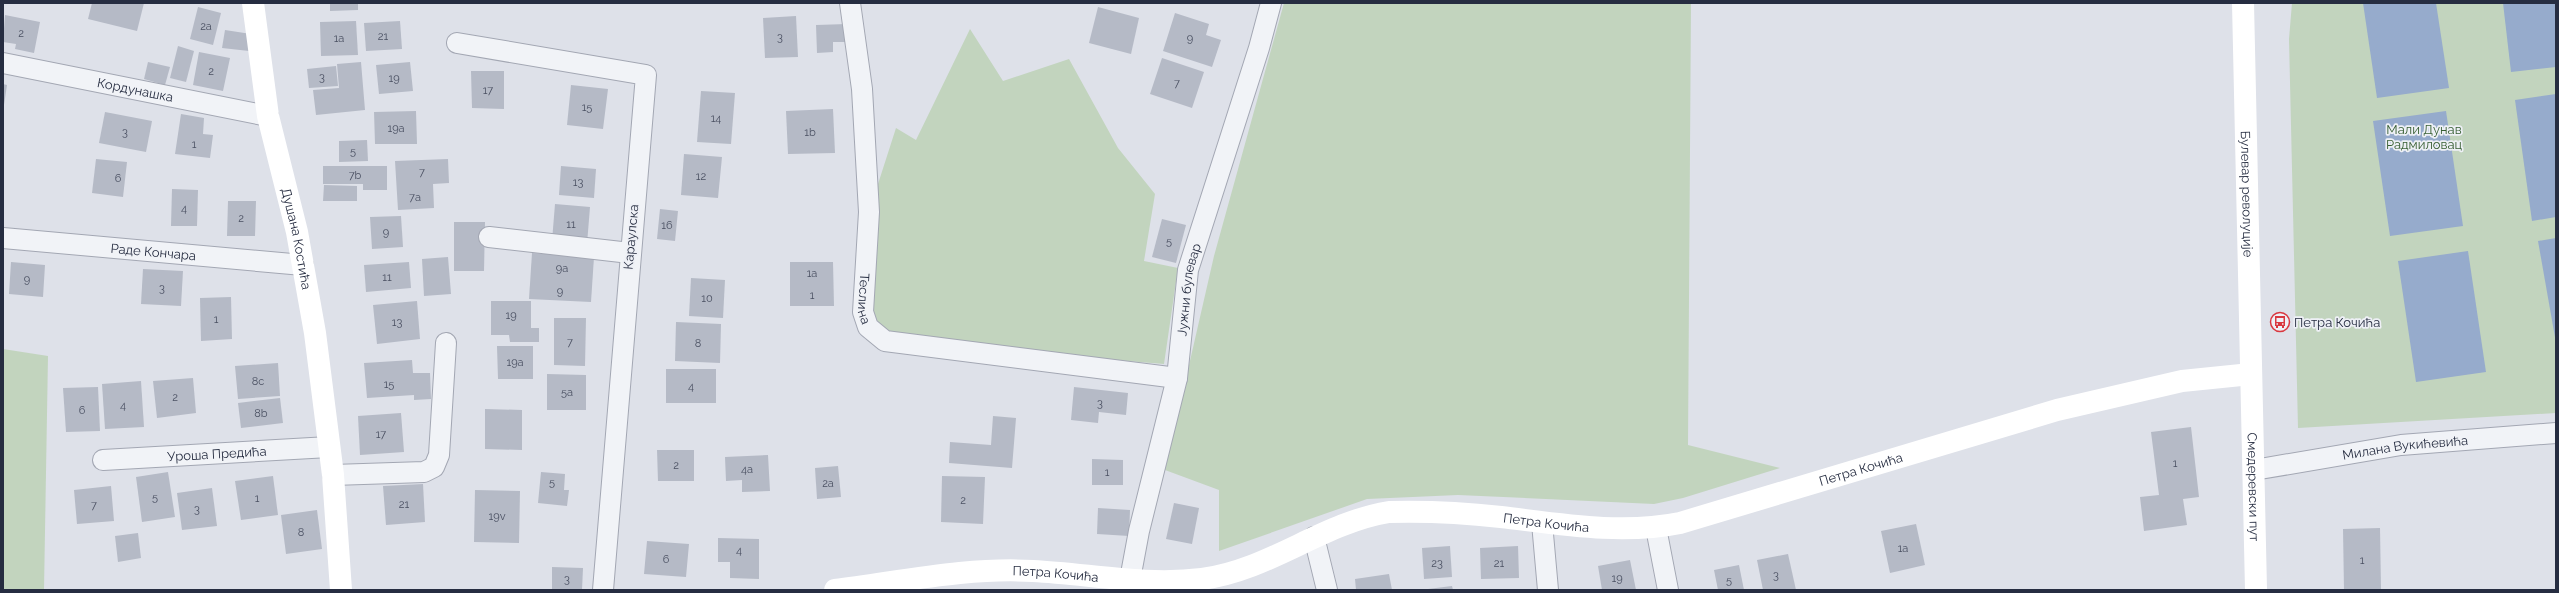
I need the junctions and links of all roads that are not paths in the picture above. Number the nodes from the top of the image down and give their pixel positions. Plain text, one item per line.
1 (253, 3) edge
2 (850, 3) edge
3 (1271, 3) edge
4 (2243, 3) edge
5 (457, 43) dead end
6 (3, 63) edge
7 (268, 116) junction
8 (489, 237) dead end
9 (3, 238) edge
10 (630, 253) junction
11 (303, 265) junction
12 (446, 343) dead end
13 (1177, 378) junction
14 (2251, 379) junction
15 (2556, 433) edge
16 (329, 447) junction
17 (103, 460) dead end
18 (2254, 470) junction
19 (333, 475) junction
20 (1542, 523) junction
21 (1656, 528) junction
22 (1314, 537) junction
23 (1129, 586) edge
24 (867, 588) edge
25 (341, 590) edge
26 (603, 590) edge
27 (835, 590) edge
28 (1327, 590) edge
29 (1548, 590) edge
30 (1668, 590) edge
31 (2256, 590) edge

1 - 7 street, Душана Костића
2 - 13 street, Теслина
3 - 13 street, Јужни булевар
4 - 14 street, Булевар револуције
5 - 10 street, Караулска
6 - 7 street, Кордунашка
7 - 11 street, Душана Костића
8 - 10 street
9 - 11 street, Раде Кончара
10 - 26 street, Караулска
11 - 16 street, Душана Костића
12 - 19 street
13 - 23 street, Јужни булевар
14 - 18 street, Смедеревски пут
14 - 21 street, Петра Кочића
15 - 18 street, Милана Вукићевића
16 - 17 street, Уроша Предића
16 - 19 street, Душана Костића
18 - 31 street, Смедеревски пут
19 - 25 street, Душана Костића
20 - 21 street, Петра Кочића
20 - 22 street, Петра Кочића
20 - 29 street
21 - 30 street
22 - 23 street, Петра Кочића
22 - 28 street
23 - 24 street, Петра Кочића
24 - 27 street, Петра Кочића

